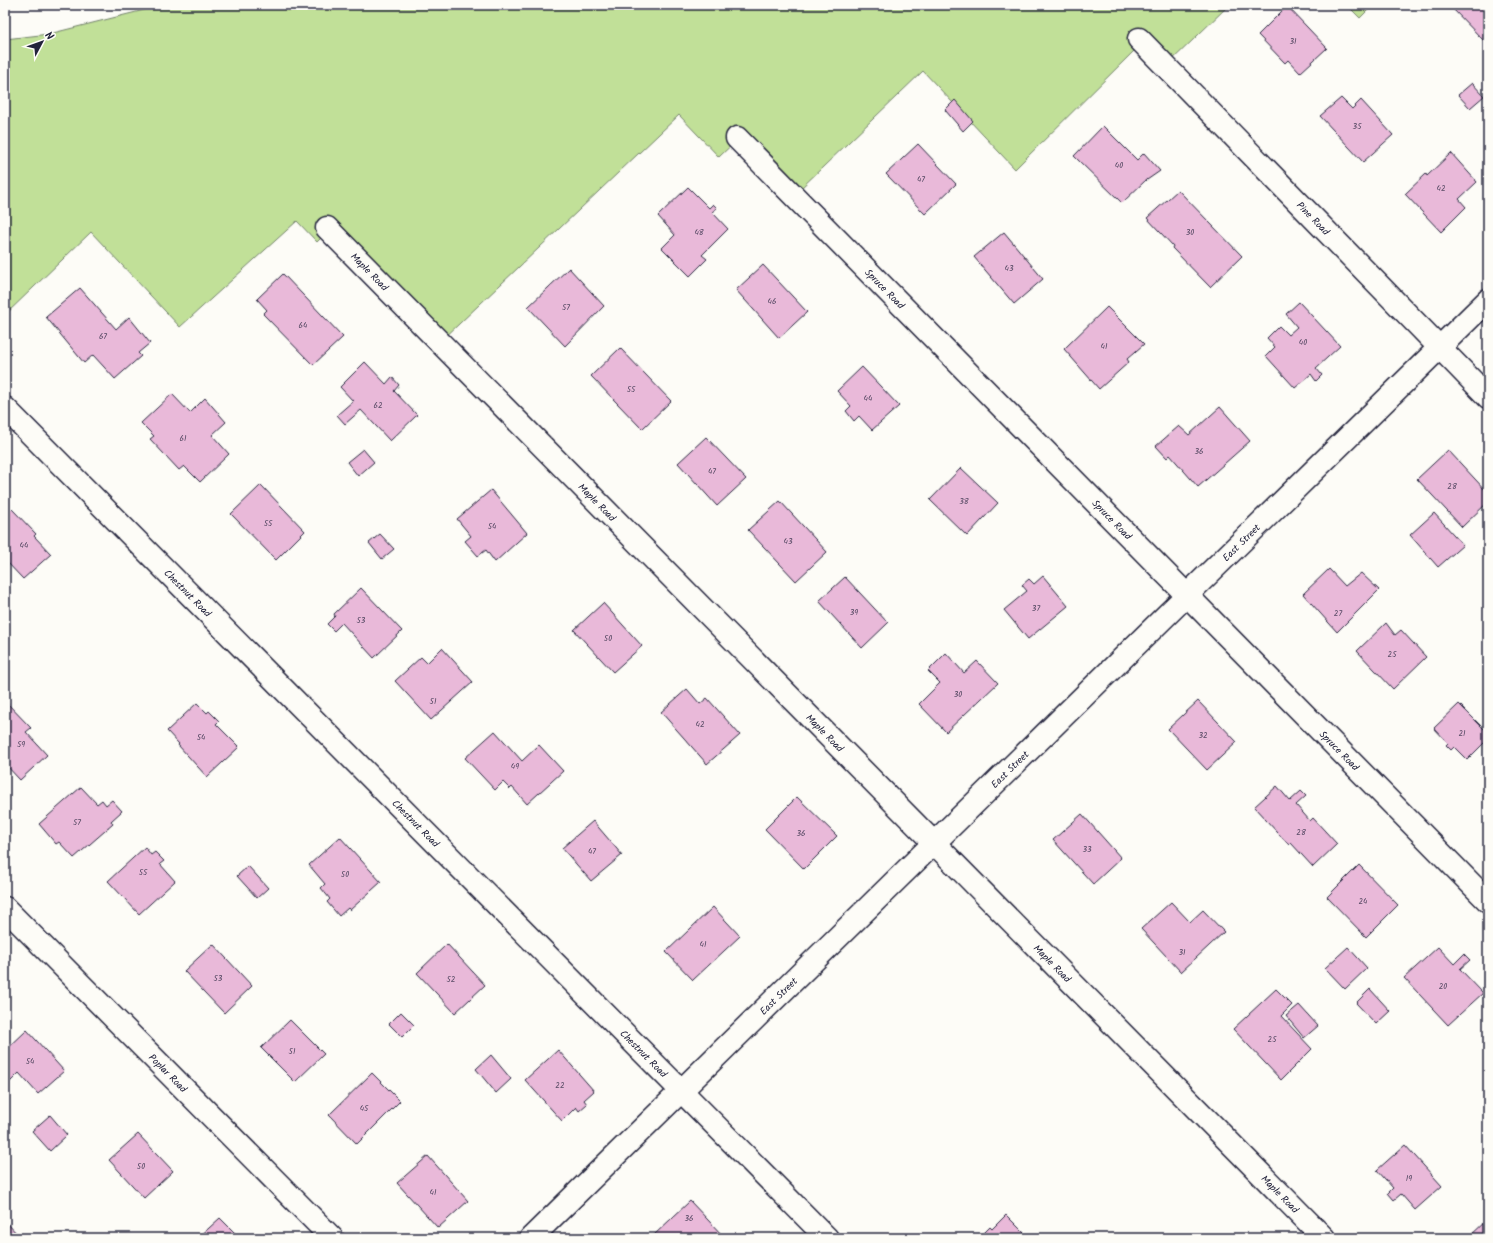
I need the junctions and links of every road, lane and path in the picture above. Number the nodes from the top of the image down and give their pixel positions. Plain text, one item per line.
1 (1139, 39) dead end
2 (737, 138) dead end
3 (326, 228) dead end
4 (1488, 300) edge
5 (1439, 348) junction
6 (1488, 397) edge
7 (5, 408) edge
8 (1187, 596) junction
9 (935, 843) junction
10 (1488, 901) edge
11 (5, 908) edge
12 (682, 1090) junction
13 (332, 1238) edge
14 (531, 1238) edge
15 (827, 1238) edge
16 (1324, 1238) edge

1 - 5 street, Pine Road
2 - 8 street, Spruce Road
3 - 9 street, Maple Road
4 - 5 street, East Street
5 - 6 street, Pine Road
5 - 8 street, East Street
7 - 12 street, Chestnut Road
8 - 9 street, East Street
8 - 10 street, Spruce Road
9 - 12 street, East Street
9 - 16 street, Maple Road
11 - 13 street, Poplar Road
12 - 14 street, East Street
12 - 15 street, Chestnut Road

